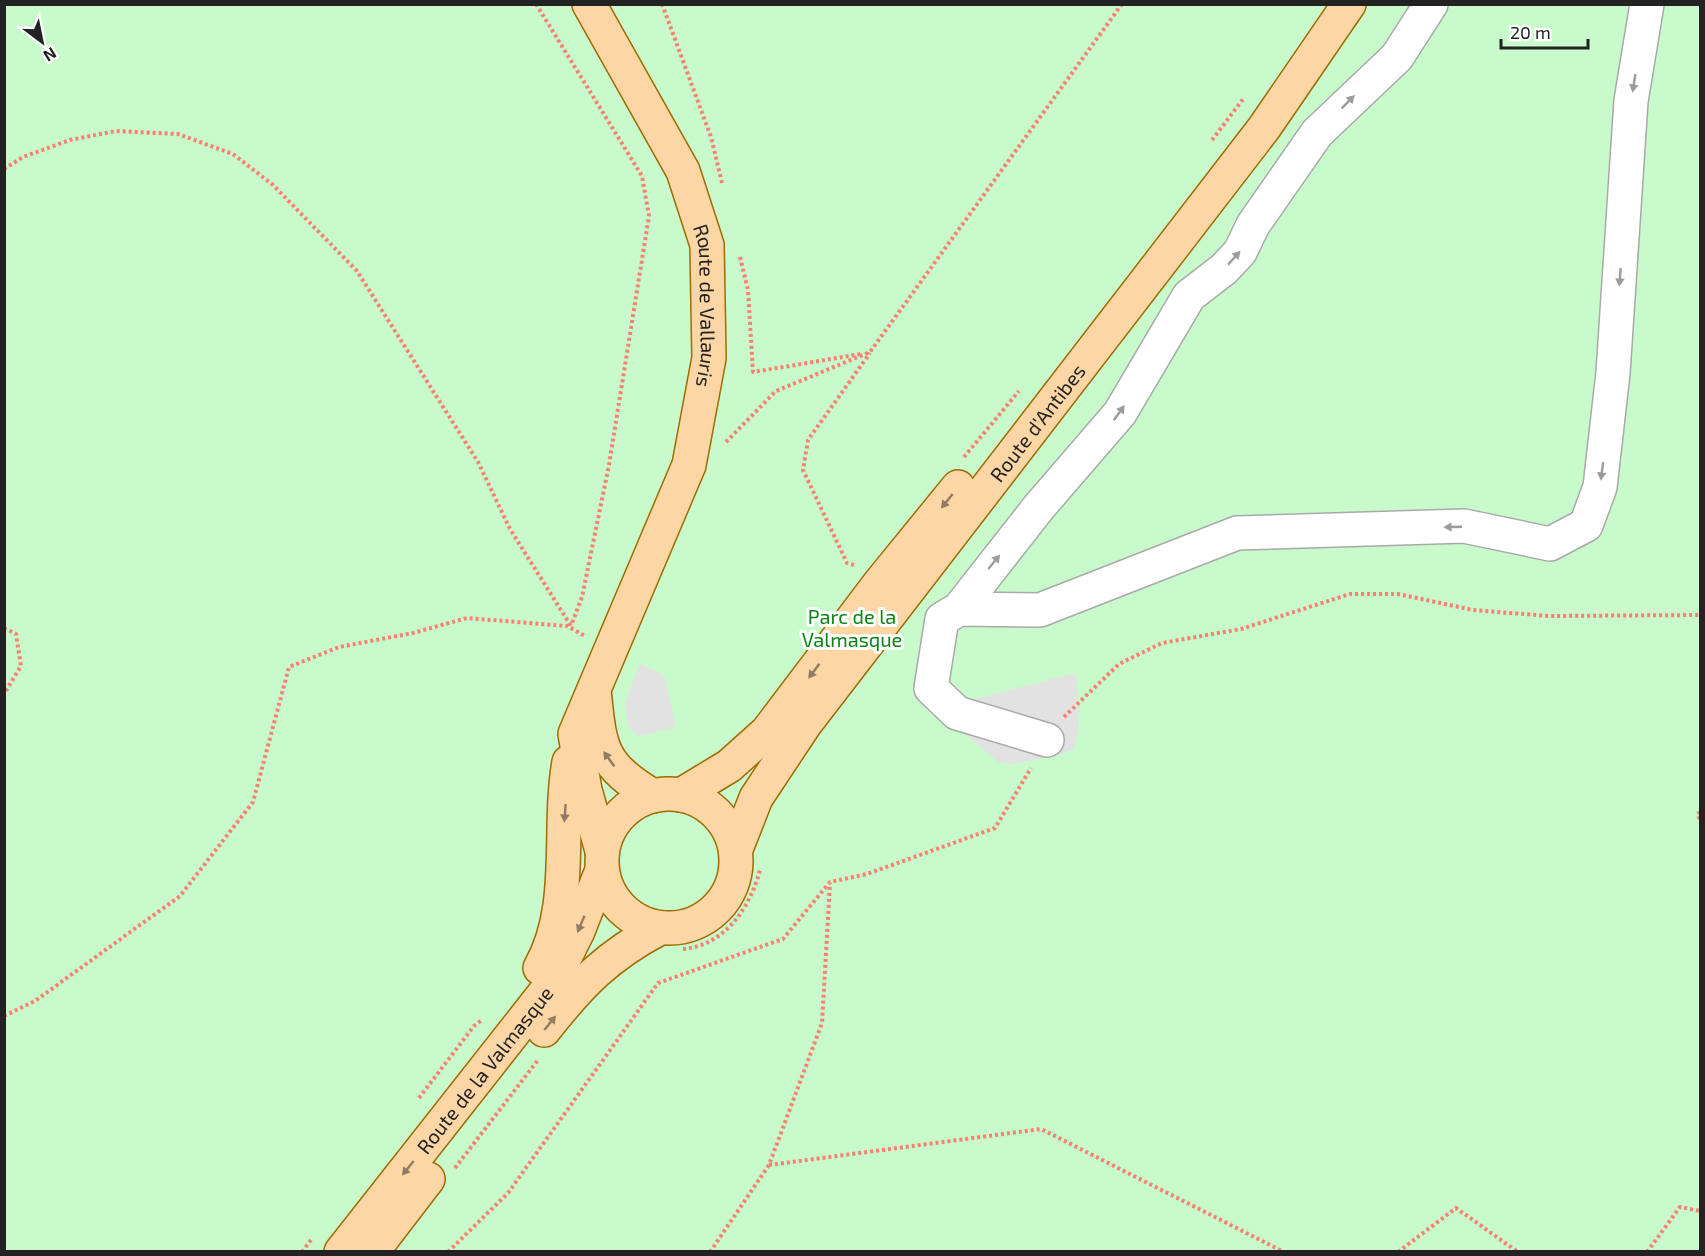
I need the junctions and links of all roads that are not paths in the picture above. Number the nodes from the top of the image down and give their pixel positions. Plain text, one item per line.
1 (589, 4) edge
2 (1327, 4) edge
3 (1349, 4) edge
4 (1431, 4) edge
5 (1647, 4) edge
6 (906, 590) junction
7 (950, 614) junction
8 (593, 687) junction
9 (575, 734) junction
10 (1047, 740) road end
11 (667, 795) junction
12 (736, 849) junction
13 (602, 860) junction
14 (660, 928) junction
15 (429, 1142) junction
16 (341, 1251) edge
17 (372, 1251) edge

1 - 8 main road, Route de Vallauris
2 -> 11 main road, Route d'Antibes
3 - 6 main road, Route d'Antibes
7 -> 4 lane
5 -> 7 lane
6 - 7 lane
6 - 12 main road, Route d'Antibes
7 - 10 lane
8 - 9 main road, Route de Vallauris
11 -> 8 main road, Route de Vallauris
9 - 13 main road
9 -> 15 main road, Route de Vallauris
11 - 12 main road
11 - 13 main road
12 - 14 main road
13 - 14 main road
13 -> 15 main road, Route de la Valmasque
17 -> 14 main road, Route de la Valmasque
15 -> 16 main road, Route de la Valmasque

